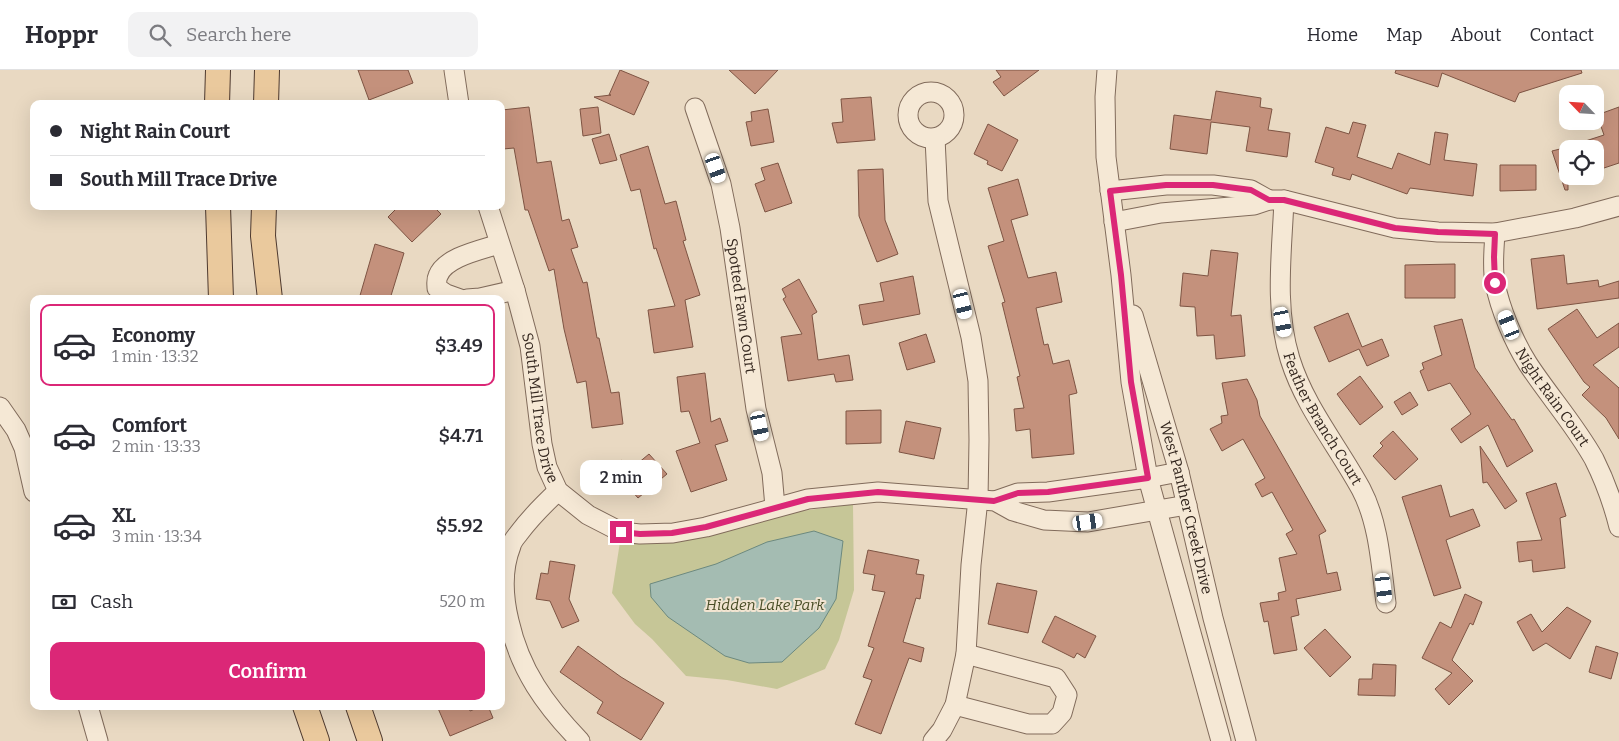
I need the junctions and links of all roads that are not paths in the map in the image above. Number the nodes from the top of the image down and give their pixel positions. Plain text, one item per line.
1 (218, 70) edge
2 (268, 70) edge
3 (454, 70) edge
4 (1107, 70) edge
5 (217, 100) edge
6 (266, 100) edge
7 (458, 100) edge
8 (695, 108) dead end
9 (935, 138) dead end
10 (1110, 191) junction
11 (1277, 200) junction
12 (1619, 206) edge
13 (218, 210) edge
14 (264, 210) edge
15 (489, 210) edge
16 (1114, 222) junction
17 (1495, 234) junction
18 (499, 244) junction
19 (1121, 275) junction
20 (515, 290) junction
21 (221, 295) edge
22 (270, 295) edge
23 (449, 295) edge
24 (493, 295) edge
25 (0, 407) edge
26 (1179, 472) junction
27 (30, 474) edge
28 (1148, 478) junction
29 (558, 491) junction
30 (986, 500) junction
31 (1187, 505) junction
32 (775, 507) junction
33 (1157, 512) junction
34 (1619, 527) edge
35 (505, 574) edge
36 (1386, 603) dead end
37 (505, 604) edge
38 (966, 654) junction
39 (955, 705) junction
40 (89, 710) edge
41 (306, 710) edge
42 (359, 710) edge
43 (98, 741) edge
44 (317, 741) edge
45 (370, 741) edge
46 (580, 741) edge
47 (933, 741) edge
48 (1221, 741) edge
49 (1246, 741) edge

1 - 5 main road
2 - 6 main road
3 - 7 street
4 - 10 street, West Panther Creek Drive
8 - 32 street, Spotted Fawn Court
9 - 30 street
10 - 11 street
10 - 16 street, West Panther Creek Drive
11 - 16 street
11 - 17 street
11 - 36 street, Feather Branch Court
12 - 17 street
13 - 21 main road
14 - 22 main road
15 - 18 street, South Mill Trace Drive
16 - 19 street, West Panther Creek Drive
17 - 34 street, Night Rain Court
18 - 20 street, South Mill Trace Drive
18 - 23 street
19 - 26 street, West Panther Creek Drive
19 - 28 street, West Panther Creek Drive
20 - 24 street
20 - 29 street, South Mill Trace Drive
25 - 27 street
26 - 28 street, South Mill Trace Drive
26 - 31 street, West Panther Creek Drive
28 - 30 street, South Mill Trace Drive
28 - 33 street, West Panther Creek Drive
29 - 32 street, South Mill Trace Drive
29 - 35 street
30 - 32 street, South Mill Trace Drive
30 - 33 street, South Mill Trace Drive
30 - 38 street
31 - 33 street, South Mill Trace Drive
31 - 49 street, West Panther Creek Drive
33 - 48 street, West Panther Creek Drive
37 - 46 street
38 - 39 street
38 - 39 street
39 - 47 street
40 - 43 street
41 - 44 main road
42 - 45 main road

